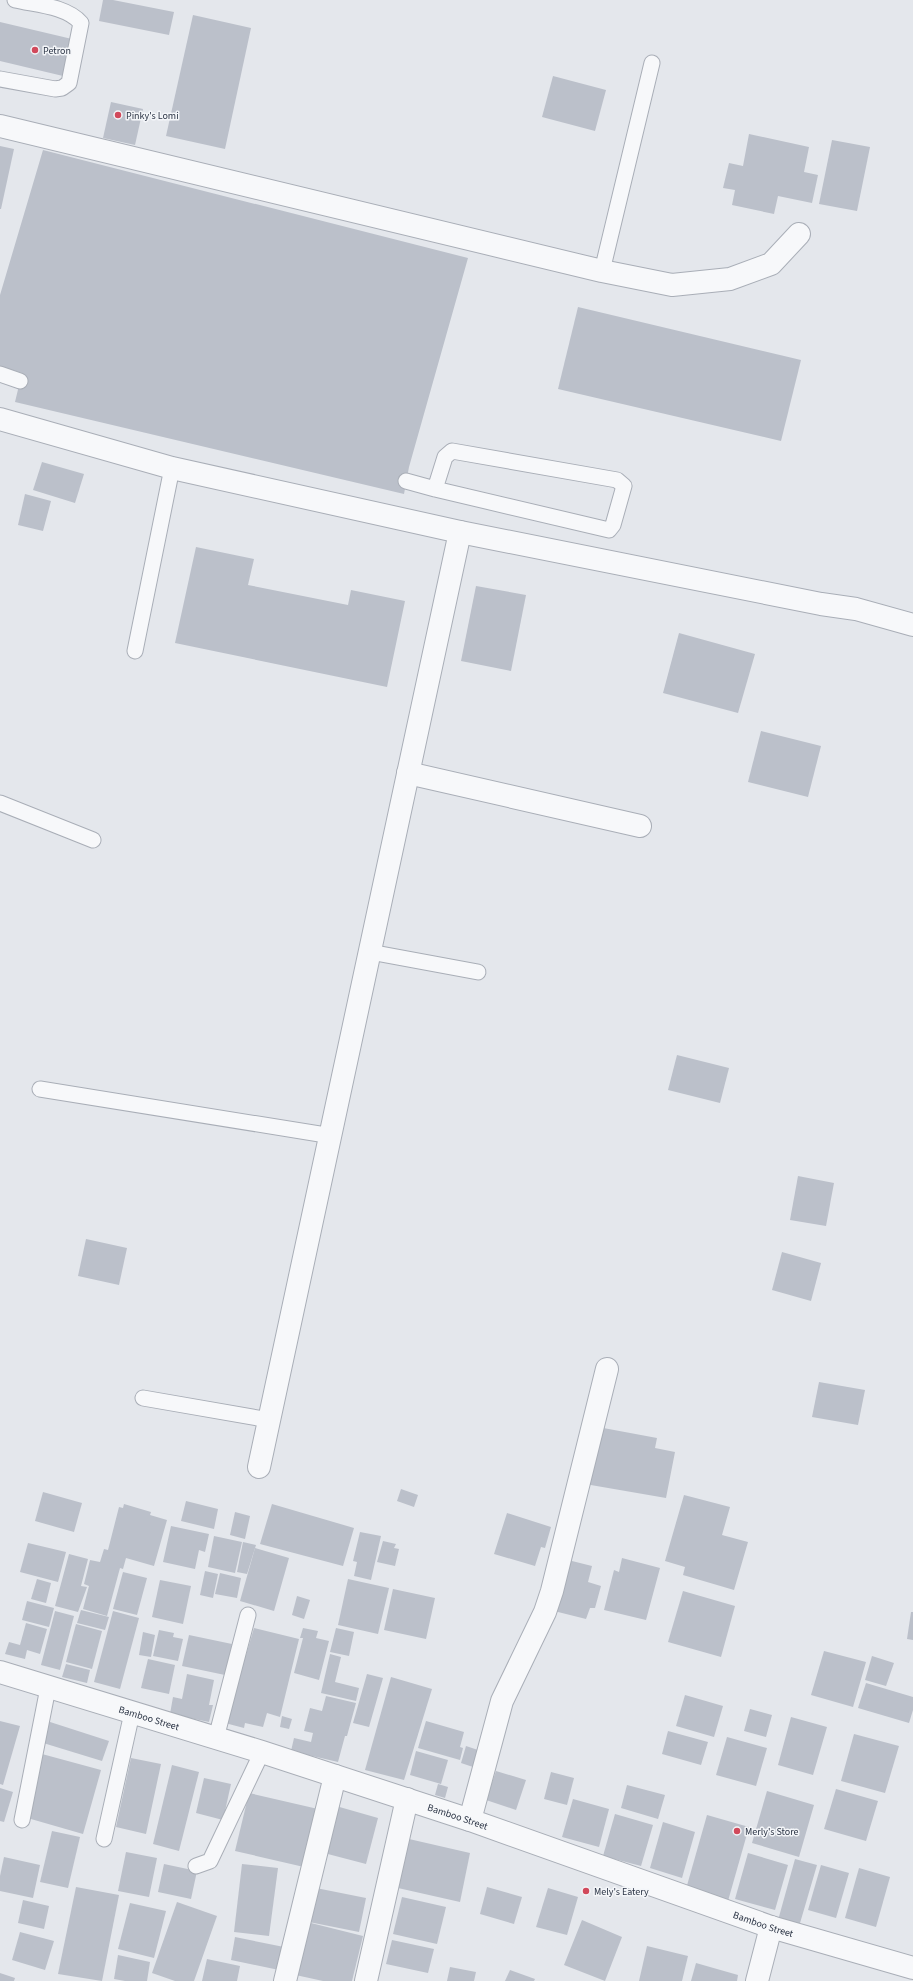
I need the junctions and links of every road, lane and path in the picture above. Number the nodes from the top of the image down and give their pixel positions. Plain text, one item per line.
1 (15, 0) edge
2 (652, 63) dead end
3 (0, 79) edge
4 (0, 126) edge
5 (799, 234) dead end
6 (602, 271) junction
7 (0, 374) edge
8 (20, 381) dead end
9 (0, 419) edge
10 (172, 468) junction
11 (406, 481) dead end
12 (435, 489) junction
13 (460, 532) junction
14 (913, 625) edge
15 (135, 652) dead end
16 (408, 773) junction
17 (0, 803) edge
18 (640, 826) dead end
19 (93, 840) dead end
20 (370, 952) junction
21 (478, 972) dead end
22 (40, 1089) dead end
23 (332, 1136) junction
24 (607, 1369) dead end
25 (143, 1398) dead end
26 (269, 1420) junction
27 (259, 1467) dead end
28 (248, 1616) dead end
29 (0, 1672) edge
30 (48, 1688) junction
31 (132, 1713) junction
32 (216, 1738) junction
33 (262, 1752) junction
34 (335, 1776) junction
35 (407, 1799) junction
36 (22, 1820) dead end
37 (470, 1820) junction
38 (104, 1838) dead end
39 (196, 1866) dead end
40 (771, 1927) junction
41 (913, 1968) edge
42 (285, 1981) edge
43 (366, 1981) edge
44 (757, 1981) edge

1 - 3 lane
2 - 6 lane
4 - 6 street
5 - 6 street
7 - 8 lane
9 - 10 street
10 - 13 street
10 - 15 lane
11 - 12 lane
12 - 12 lane
13 - 14 street
13 - 16 street
16 - 18 street
16 - 20 street
17 - 19 lane
20 - 21 lane
20 - 23 street
22 - 23 lane
23 - 26 street
24 - 37 street
25 - 26 lane
26 - 27 street
28 - 32 lane
29 - 30 street, Bamboo Street
30 - 31 street, Bamboo Street
30 - 36 lane
31 - 32 street, Bamboo Street
31 - 38 lane
32 - 33 street, Bamboo Street
33 - 34 street, Bamboo Street
33 - 39 lane
34 - 35 street, Bamboo Street
34 - 42 street
35 - 37 street, Bamboo Street
35 - 43 street
37 - 40 street, Bamboo Street
40 - 41 street, Bamboo Street
40 - 44 street

